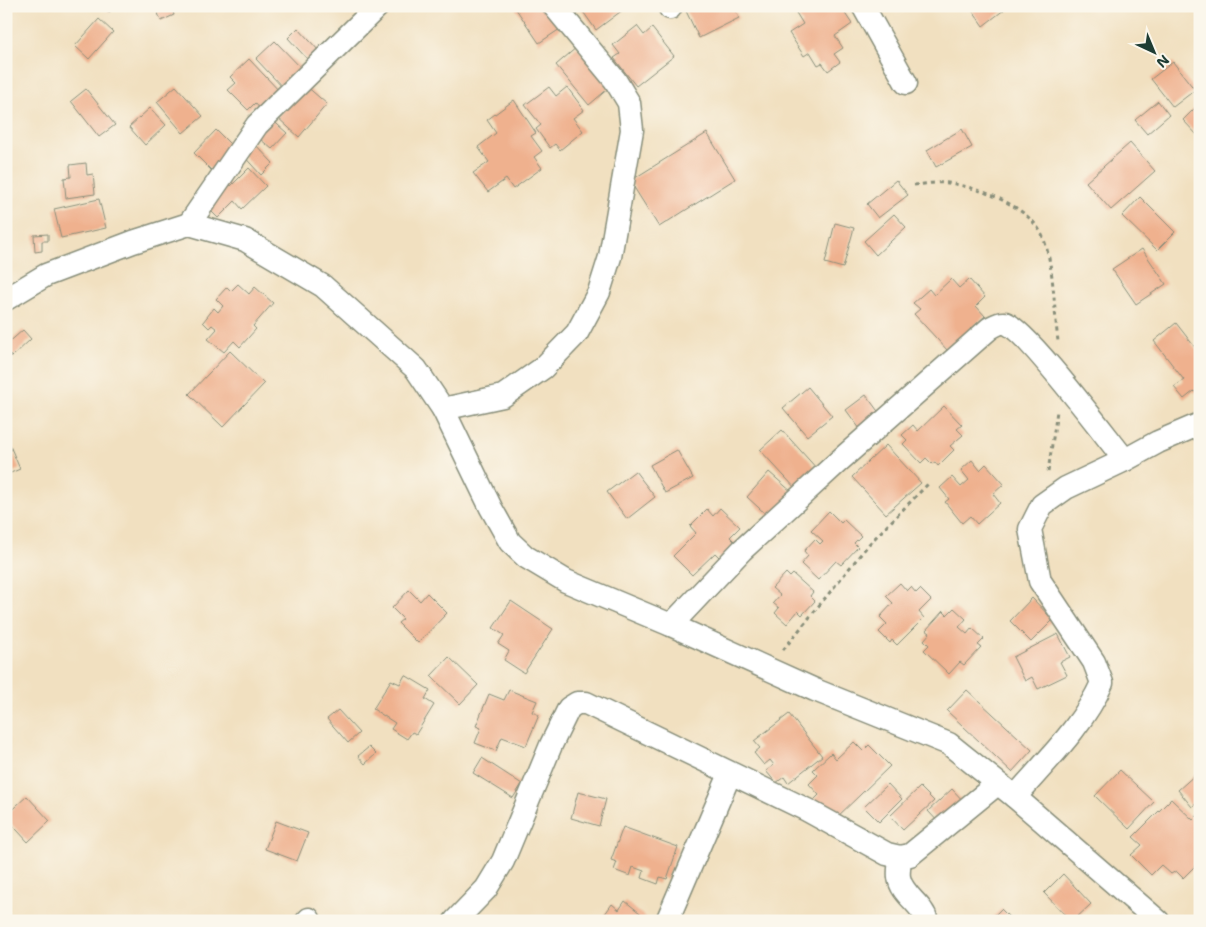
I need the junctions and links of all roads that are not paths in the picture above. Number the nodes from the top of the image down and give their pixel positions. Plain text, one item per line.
1 (378, 6) edge
2 (554, 6) edge
3 (863, 6) edge
4 (906, 83) dead end
5 (189, 224) junction
6 (6, 299) edge
7 (443, 409) junction
8 (1200, 424) edge
9 (1125, 460) junction
10 (670, 625) junction
11 (730, 774) junction
12 (997, 784) junction
13 (1015, 797) junction
14 (900, 857) junction
15 (1157, 920) edge
16 (455, 921) edge
17 (667, 921) edge
18 (928, 921) edge

1 - 5 street
2 - 7 street
3 - 4 street
5 - 6 street
5 - 7 street
7 - 10 street
8 - 9 street
9 - 10 street
9 - 13 street
10 - 12 street
11 - 14 street
11 - 16 street
11 - 17 street
12 - 13 street
12 - 14 street
13 - 15 street
14 - 18 street

